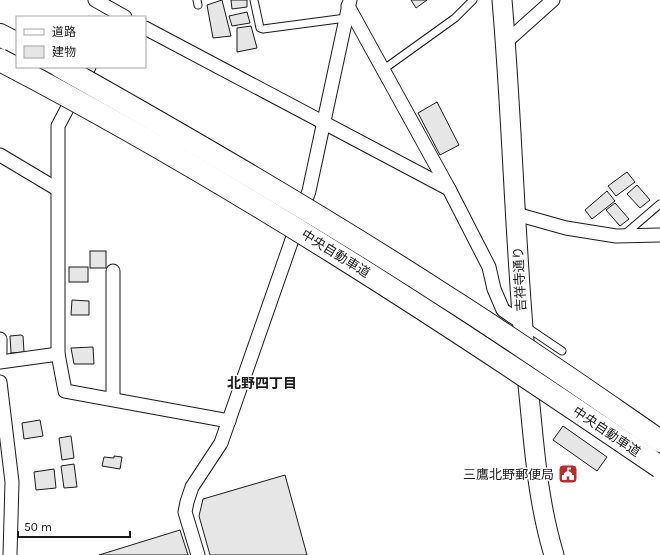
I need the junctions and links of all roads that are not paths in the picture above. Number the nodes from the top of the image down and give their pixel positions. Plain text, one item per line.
1 (95, 0) edge
2 (254, 0) edge
3 (473, 0) edge
4 (502, 0) edge
5 (553, 0) edge
6 (348, 8) edge
7 (119, 16) edge
8 (146, 29) edge
9 (0, 35) edge
10 (506, 42) junction
11 (16, 43) edge
12 (0, 60) edge
13 (63, 68) edge
14 (88, 68) edge
15 (384, 69) junction
16 (324, 124) junction
17 (0, 155) edge
18 (56, 189) junction
19 (449, 189) junction
20 (660, 204) edge
21 (516, 214) junction
22 (623, 236) junction
23 (660, 236) edge
24 (113, 271) dead end
25 (522, 323) junction
26 (0, 339) edge
27 (562, 351) dead end
28 (0, 353) edge
29 (58, 354) junction
30 (0, 362) edge
31 (0, 382) edge
32 (114, 399) junction
33 (229, 420) junction
34 (660, 441) edge
35 (660, 467) edge
36 (10, 555) edge
37 (198, 555) edge
38 (554, 555) edge

1 - 7 street
2 - 6 lane
3 - 15 lane
4 - 10 main road, 吉祥寺通り
5 - 10 street
6 - 15 street
6 - 16 street
8 - 16 street
9 - 11 highway
10 - 21 main road, 吉祥寺通り
12 - 35 highway, 中央自動車道, bridge
13 - 34 highway, 中央自動車道, bridge
14 - 18 street
15 - 19 street
16 - 19 street
16 - 33 street
17 - 18 street
18 - 29 street
19 - 25 street
20 - 22 lane
21 - 22 street
21 - 25 main road, 吉祥寺通り
22 - 23 street
24 - 32 street
25 - 27 lane
25 - 38 main road, 吉祥寺通り
26 - 28 street
29 - 30 street
29 - 32 street
31 - 36 street
32 - 33 street
33 - 37 street

